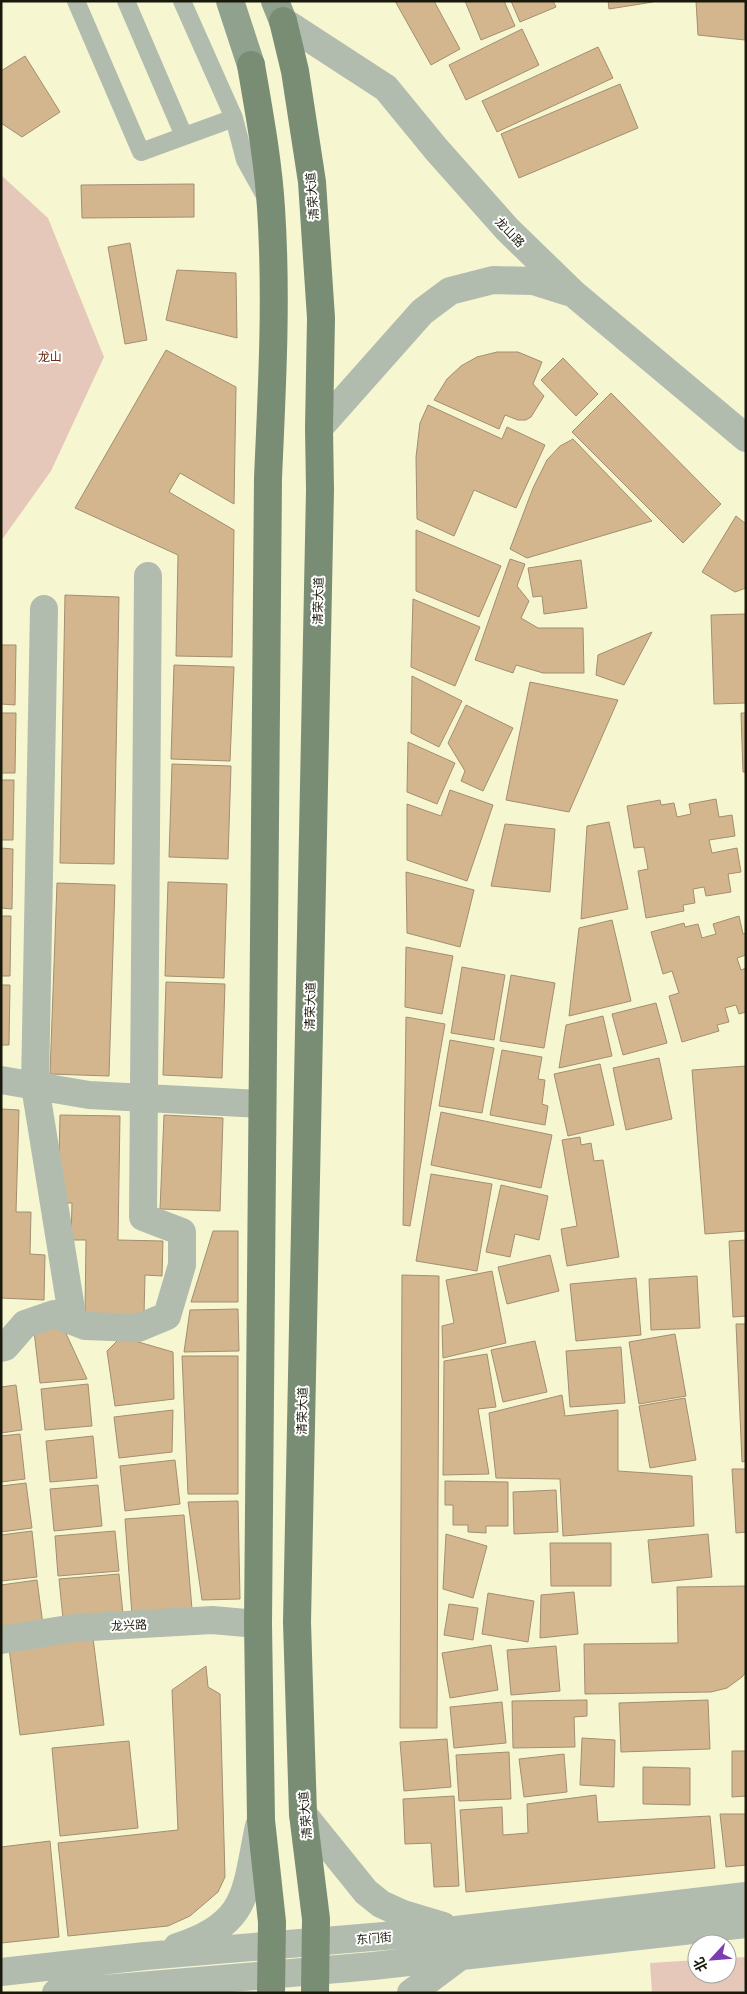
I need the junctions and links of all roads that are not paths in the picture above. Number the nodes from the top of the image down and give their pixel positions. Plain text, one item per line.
1 (76, 1) edge
2 (126, 1) edge
3 (182, 1) edge
4 (230, 1) edge
5 (279, 11) edge
6 (234, 118) junction
7 (184, 136) junction
8 (271, 207) junction
9 (574, 294) junction
10 (319, 428) junction
11 (746, 438) edge
12 (148, 576) dead end
13 (44, 609) dead end
14 (1, 1080) edge
15 (35, 1086) junction
16 (144, 1098) junction
17 (262, 1104) junction
18 (73, 1321) junction
19 (1, 1348) edge
20 (258, 1624) junction
21 (1, 1640) edge
22 (303, 1814) junction
23 (261, 1820) junction
24 (746, 1896) edge
25 (746, 1924) edge
26 (316, 1943) junction
27 (458, 1943) junction
28 (272, 1947) junction
29 (145, 1956) junction
30 (1, 1972) edge
31 (315, 1982) edge
32 (150, 1984) junction
33 (271, 1984) edge
34 (56, 1993) edge
35 (180, 1993) edge
36 (411, 1993) edge

1 - 7 lane
2 - 7 lane
3 - 6 lane
4 - 8 main road
5 - 9 street, 龙山路
5 - 10 main road, 清荣大道
6 - 7 lane
6 - 8 lane
8 - 17 main road
9 - 10 street
9 - 11 street, 龙山路
10 - 22 main road, 清荣大道
12 - 16 street
13 - 15 street
14 - 15 street
15 - 16 street
15 - 18 street
16 - 17 street
16 - 18 street
17 - 20 main road
18 - 19 street
20 - 21 street, 龙兴路
20 - 23 main road
22 - 26 main road, 清荣大道
22 - 27 street
23 - 28 main road
23 - 29 street
24 - 27 street, 东门街
25 - 27 street, 东门街
26 - 27 street, 东门街
26 - 28 street, 东门街
26 - 31 main road, 清荣大道
27 - 31 street, 东门街
27 - 36 street
28 - 29 street, 东门街
28 - 33 main road
29 - 30 street, 东门街
31 - 33 street, 东门街
32 - 33 street, 东门街
32 - 34 street, 东门街
32 - 35 street

